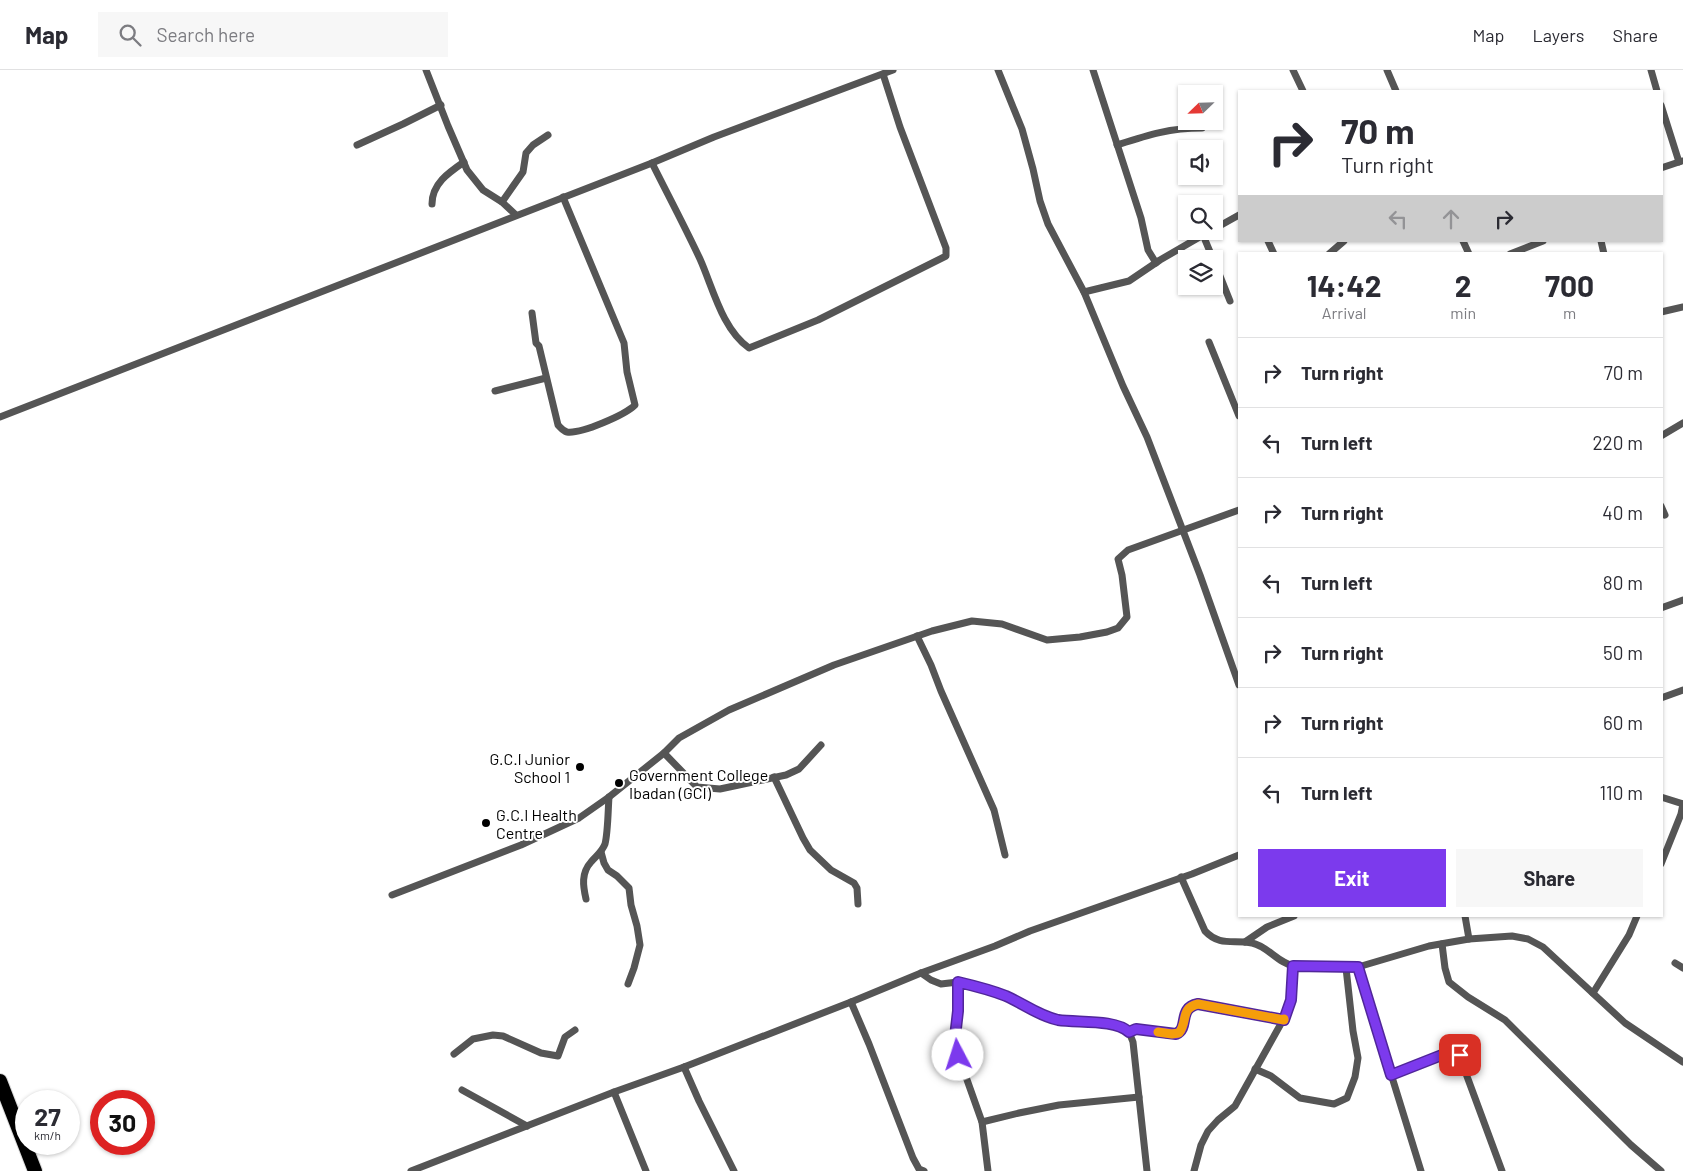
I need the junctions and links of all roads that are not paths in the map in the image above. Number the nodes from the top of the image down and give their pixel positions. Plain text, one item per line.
1 (426, 70) edge
2 (893, 70) edge
3 (998, 70) edge
4 (1093, 70) edge
5 (1293, 70) edge
6 (1387, 70) edge
7 (1651, 70) edge
8 (883, 74) junction
9 (1303, 90) edge
10 (1396, 90) edge
11 (1657, 90) edge
12 (441, 105) junction
13 (1663, 111) edge
14 (1178, 128) edge
15 (548, 136) dead end
16 (357, 144) dead end
17 (1117, 145) junction
18 (1681, 161) edge
19 (464, 162) junction
20 (652, 163) junction
21 (1663, 167) edge
22 (563, 197) junction
23 (502, 202) junction
24 (432, 204) dead end
25 (516, 215) junction
26 (1238, 215) edge
27 (1223, 224) edge
28 (1195, 240) edge
29 (1343, 242) edge
30 (1540, 242) edge
31 (1148, 250) junction
32 (1330, 252) edge
33 (1515, 252) edge
34 (1156, 263) junction
35 (1147, 269) junction
36 (1223, 284) edge
37 (1084, 292) junction
38 (1230, 301) dead end
39 (1683, 308) edge
40 (1663, 312) edge
41 (532, 314) dead end
42 (1209, 342) dead end
43 (546, 378) junction
44 (494, 391) dead end
45 (1238, 414) edge
46 (0, 417) edge
47 (1683, 423) edge
48 (1663, 435) edge
49 (1238, 510) edge
50 (1663, 510) edge
51 (1665, 515) dead end
52 (1183, 531) junction
53 (1683, 600) edge
54 (1663, 607) edge
55 (917, 636) junction
56 (1238, 682) edge
57 (1683, 690) edge
58 (1663, 697) edge
59 (821, 745) dead end
60 (664, 753) junction
61 (774, 777) junction
62 (609, 797) junction
63 (1663, 798) edge
64 (1683, 804) edge
65 (1682, 815) edge
66 (601, 852) junction
67 (1005, 855) dead end
68 (1238, 855) edge
69 (1663, 859) edge
70 (1181, 877) junction
71 (392, 895) dead end
72 (586, 899) dead end
73 (858, 904) dead end
74 (1292, 917) edge
75 (1465, 917) edge
76 (1637, 917) edge
77 (1469, 939) junction
78 (1245, 942) junction
79 (1442, 944) junction
80 (1675, 963) dead end
81 (1293, 966) junction
82 (1358, 967) junction
83 (1346, 968) junction
84 (1683, 968) edge
85 (921, 973) junction
86 (958, 982) junction
87 (628, 984) dead end
88 (1593, 993) junction
89 (851, 1002) junction
90 (1284, 1020) junction
91 (575, 1030) dead end
92 (1129, 1032) junction
93 (454, 1054) dead end
94 (1682, 1059) edge
95 (684, 1067) junction
96 (1255, 1069) junction
97 (1391, 1075) junction
98 (0, 1082) edge
99 (462, 1090) dead end
100 (614, 1092) junction
101 (1139, 1097) junction
102 (982, 1122) junction
103 (527, 1126) junction
104 (35, 1171) edge
105 (411, 1171) edge
106 (646, 1171) edge
107 (734, 1171) edge
108 (924, 1171) edge
109 (988, 1171) edge
110 (1147, 1171) edge
111 (1194, 1171) edge
112 (1421, 1171) edge
113 (1502, 1171) edge
114 (1661, 1171) edge

1 - 12 street
2 - 8 street
3 - 37 street
4 - 17 street
5 - 9 street
6 - 10 street
7 - 11 street
8 - 20 street
8 - 20 street
12 - 16 street
12 - 19 street
13 - 18 street
14 - 17 street
15 - 23 street
17 - 31 street
18 - 21 street
19 - 23 street
19 - 24 street
20 - 22 street
22 - 25 street
22 - 43 street
23 - 25 street
25 - 46 street
26 - 27 street
28 - 34 street
29 - 32 street
30 - 33 street
31 - 34 street
31 - 35 street
34 - 35 street
35 - 37 street
36 - 38 street
37 - 52 street
39 - 40 street
41 - 43 street
42 - 45 street
43 - 44 street
47 - 48 street
49 - 52 street
50 - 51 street
52 - 55 street
52 - 56 street
53 - 54 street
55 - 60 street
55 - 67 street
57 - 58 street
59 - 61 street
60 - 61 street
60 - 62 street
61 - 73 street
62 - 66 street
62 - 71 street
63 - 64 street
64 - 65 street
65 - 69 street
66 - 72 street
66 - 87 street
68 - 70 street
70 - 78 street
70 - 85 street
74 - 78 street
75 - 77 street
76 - 88 street
77 - 79 street
77 - 88 street
78 - 81 street
79 - 82 street
79 - 114 street
80 - 84 street
81 - 83 street
81 - 90 street
82 - 83 street
82 - 97 street
83 - 96 street
85 - 86 street
85 - 89 street
86 - 92 street
86 - 102 street
88 - 94 street
89 - 95 street
89 - 108 street
90 - 92 street
90 - 96 street
91 - 93 street
92 - 101 street
95 - 100 street
95 - 107 street
96 - 111 street
97 - 112 street
97 - 113 street
98 - 104 highway
99 - 103 street
100 - 103 street
100 - 106 street
101 - 102 street
101 - 110 street
102 - 109 street
103 - 105 street

